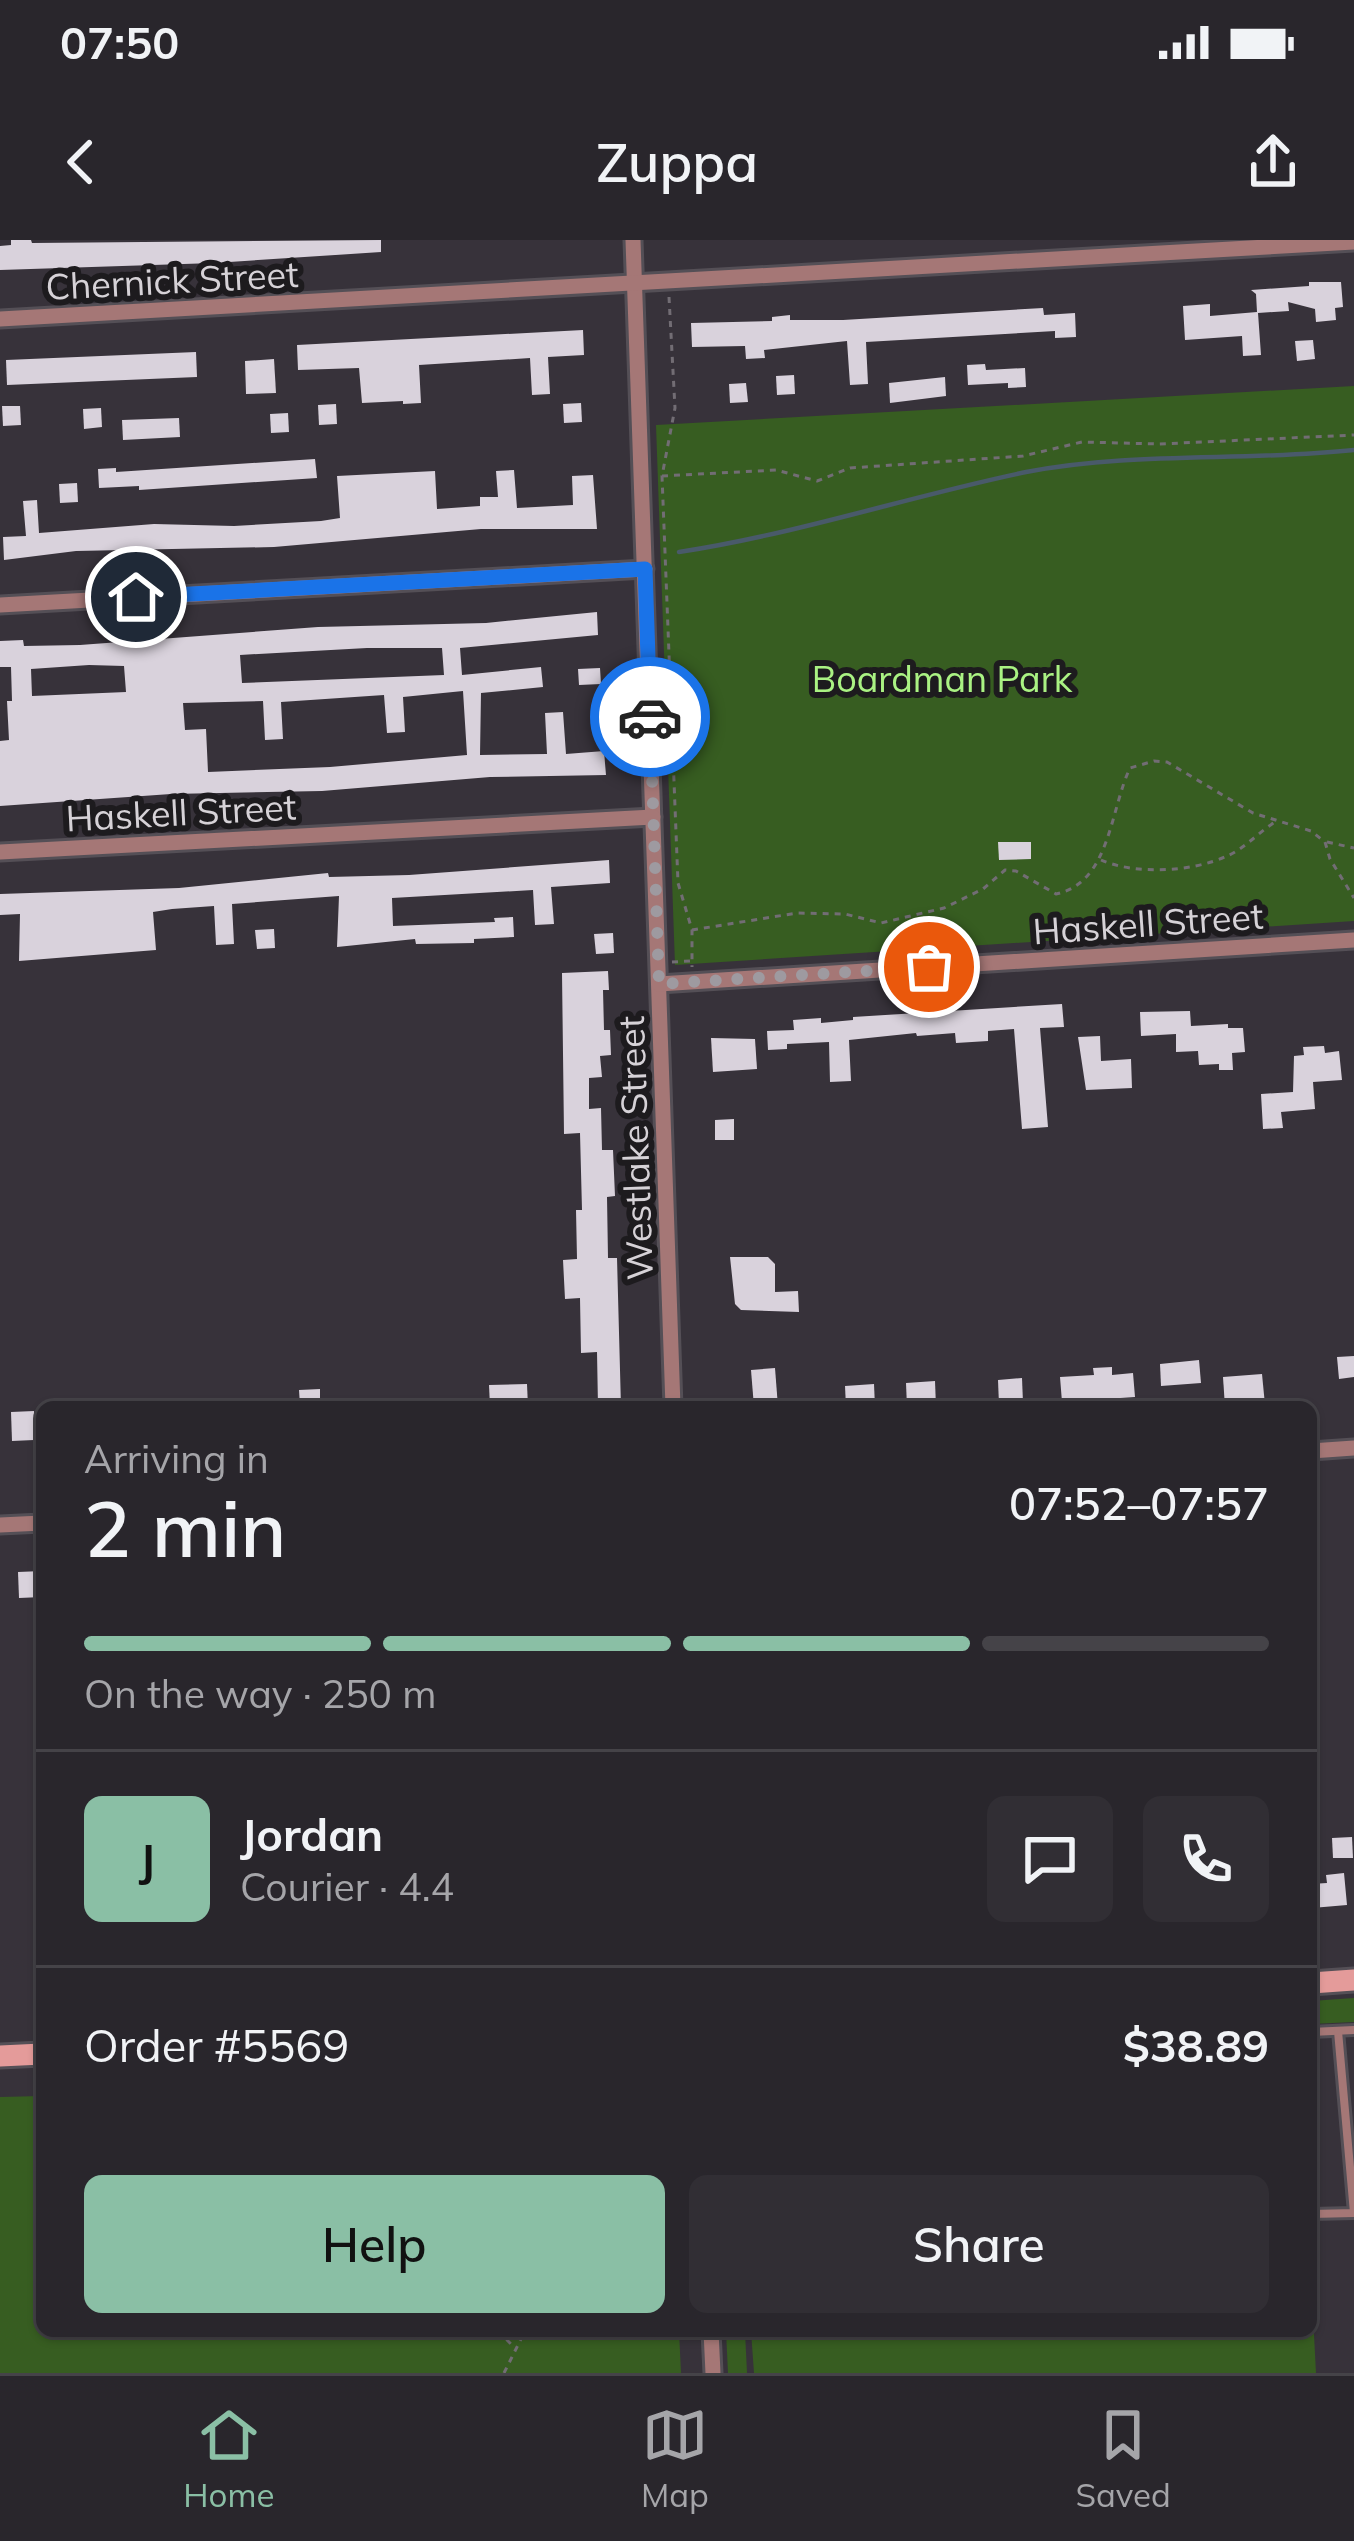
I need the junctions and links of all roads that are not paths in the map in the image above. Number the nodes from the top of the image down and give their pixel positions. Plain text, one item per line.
1 (633, 240) edge
2 (1354, 242) edge
3 (636, 285) junction
4 (0, 319) edge
5 (645, 569) junction
6 (0, 605) edge
7 (653, 817) junction
8 (0, 852) edge
9 (1354, 940) edge
10 (659, 984) junction
11 (673, 1401) edge
12 (1354, 1448) edge
13 (1317, 1451) edge
14 (36, 1523) edge
15 (0, 1525) edge
16 (1354, 1980) edge
17 (1317, 1983) edge
18 (1354, 2030) edge
19 (1338, 2031) junction
20 (1317, 2032) edge
21 (36, 2054) edge
22 (0, 2056) edge
23 (1317, 2214) edge
24 (711, 2337) edge
25 (713, 2373) edge

1 - 3 street, Westlake Street
2 - 3 street, Chernick Street
3 - 4 street, Chernick Street
3 - 5 street, Westlake Street
5 - 6 street
5 - 7 street, Westlake Street
7 - 8 street, Haskell Street
7 - 10 street, Westlake Street
9 - 10 street, Haskell Street
10 - 11 street, Westlake Street
12 - 13 street
14 - 15 street
16 - 17 street
18 - 19 lane
19 - 20 lane
19 - 23 lane
21 - 22 street
24 - 25 street

